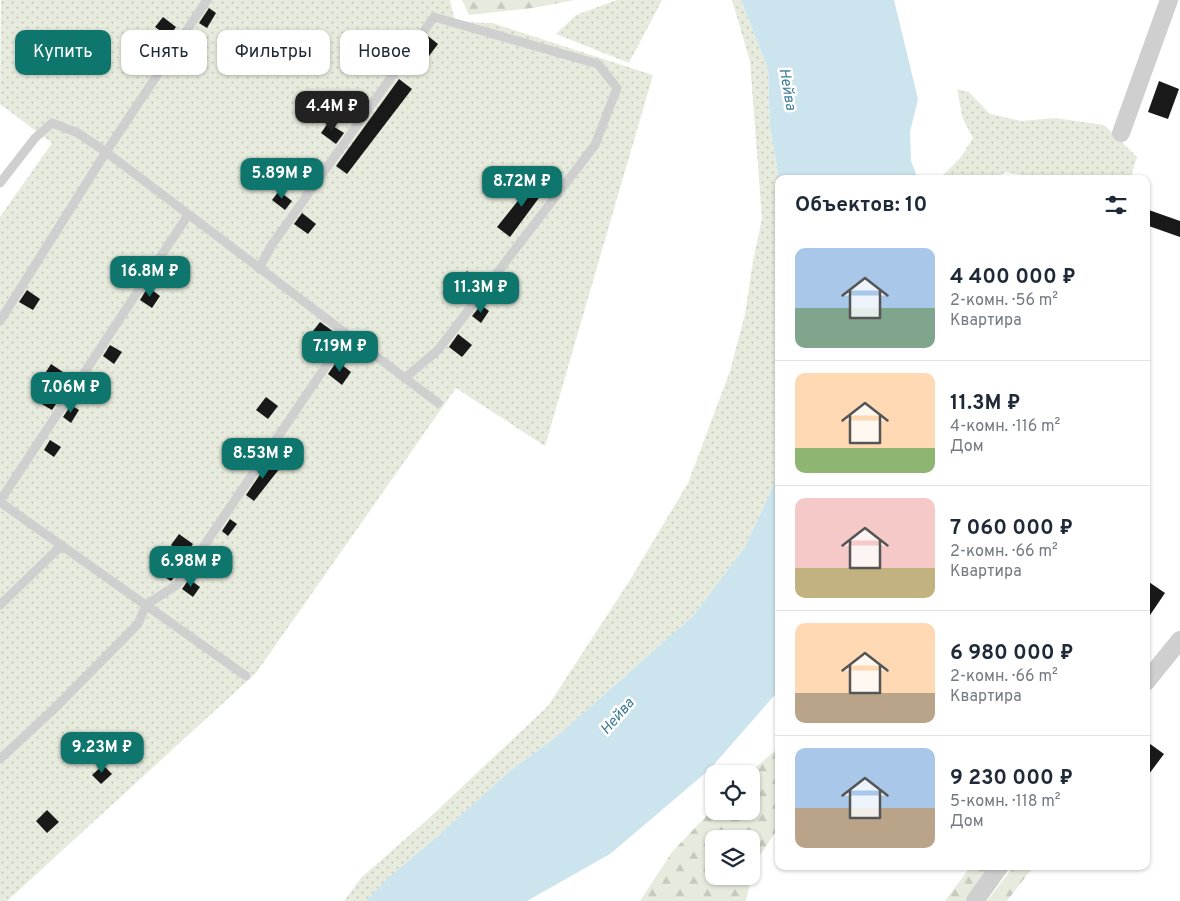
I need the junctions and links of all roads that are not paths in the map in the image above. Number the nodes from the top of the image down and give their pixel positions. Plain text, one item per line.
1 (206, 0) edge
2 (1169, 0) edge
3 (1121, 133) dead end
4 (106, 152) junction
5 (0, 183) edge
6 (188, 215) junction
7 (259, 269) junction
8 (0, 321) edge
9 (348, 335) junction
10 (404, 378) junction
11 (438, 403) dead end
12 (0, 501) edge
13 (62, 545) junction
14 (0, 604) edge
15 (146, 605) junction
16 (1180, 640) edge
17 (246, 676) dead end
18 (1150, 677) edge
19 (0, 759) edge
20 (997, 870) edge
21 (975, 901) edge

1 - 4 lane
2 - 3 street
4 - 5 lane
4 - 6 lane
4 - 8 lane
6 - 7 lane
6 - 12 lane
7 - 9 lane
7 - 10 lane
9 - 10 lane
9 - 15 lane
10 - 11 lane
12 - 13 lane
13 - 14 lane
13 - 15 lane
15 - 17 lane
15 - 19 lane
16 - 18 street
20 - 21 street

